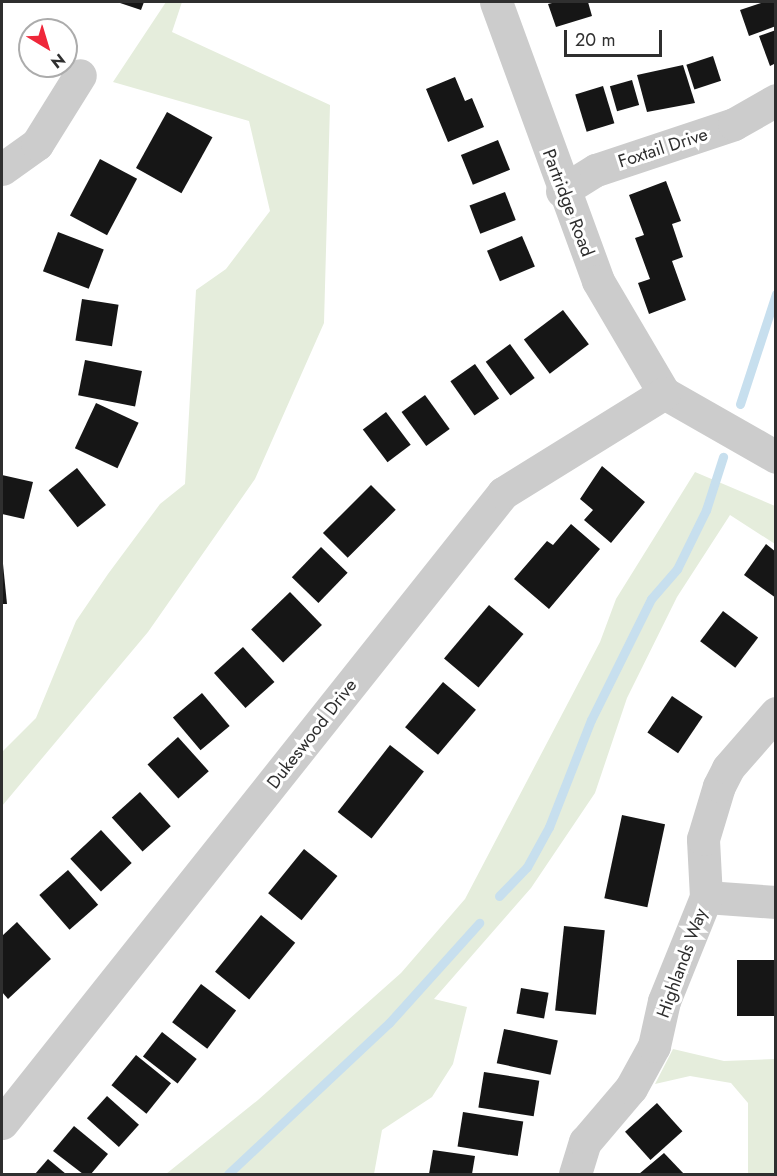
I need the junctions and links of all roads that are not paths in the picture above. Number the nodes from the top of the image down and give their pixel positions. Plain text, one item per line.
1 (496, 2) edge
2 (80, 75) dead end
3 (772, 115) edge
4 (2, 169) edge
5 (562, 191) junction
6 (664, 393) junction
7 (776, 457) edge
8 (776, 713) edge
9 (706, 897) junction
10 (776, 902) edge
11 (2, 1123) edge
12 (575, 1174) edge

1 - 5 street, Partridge Road
2 - 4 street
3 - 5 street, Foxtail Drive
5 - 6 street, Partridge Road
6 - 7 street
6 - 11 street, Dukeswood Drive
8 - 9 street, Highlands Way
9 - 10 street
9 - 12 street, Highlands Way

